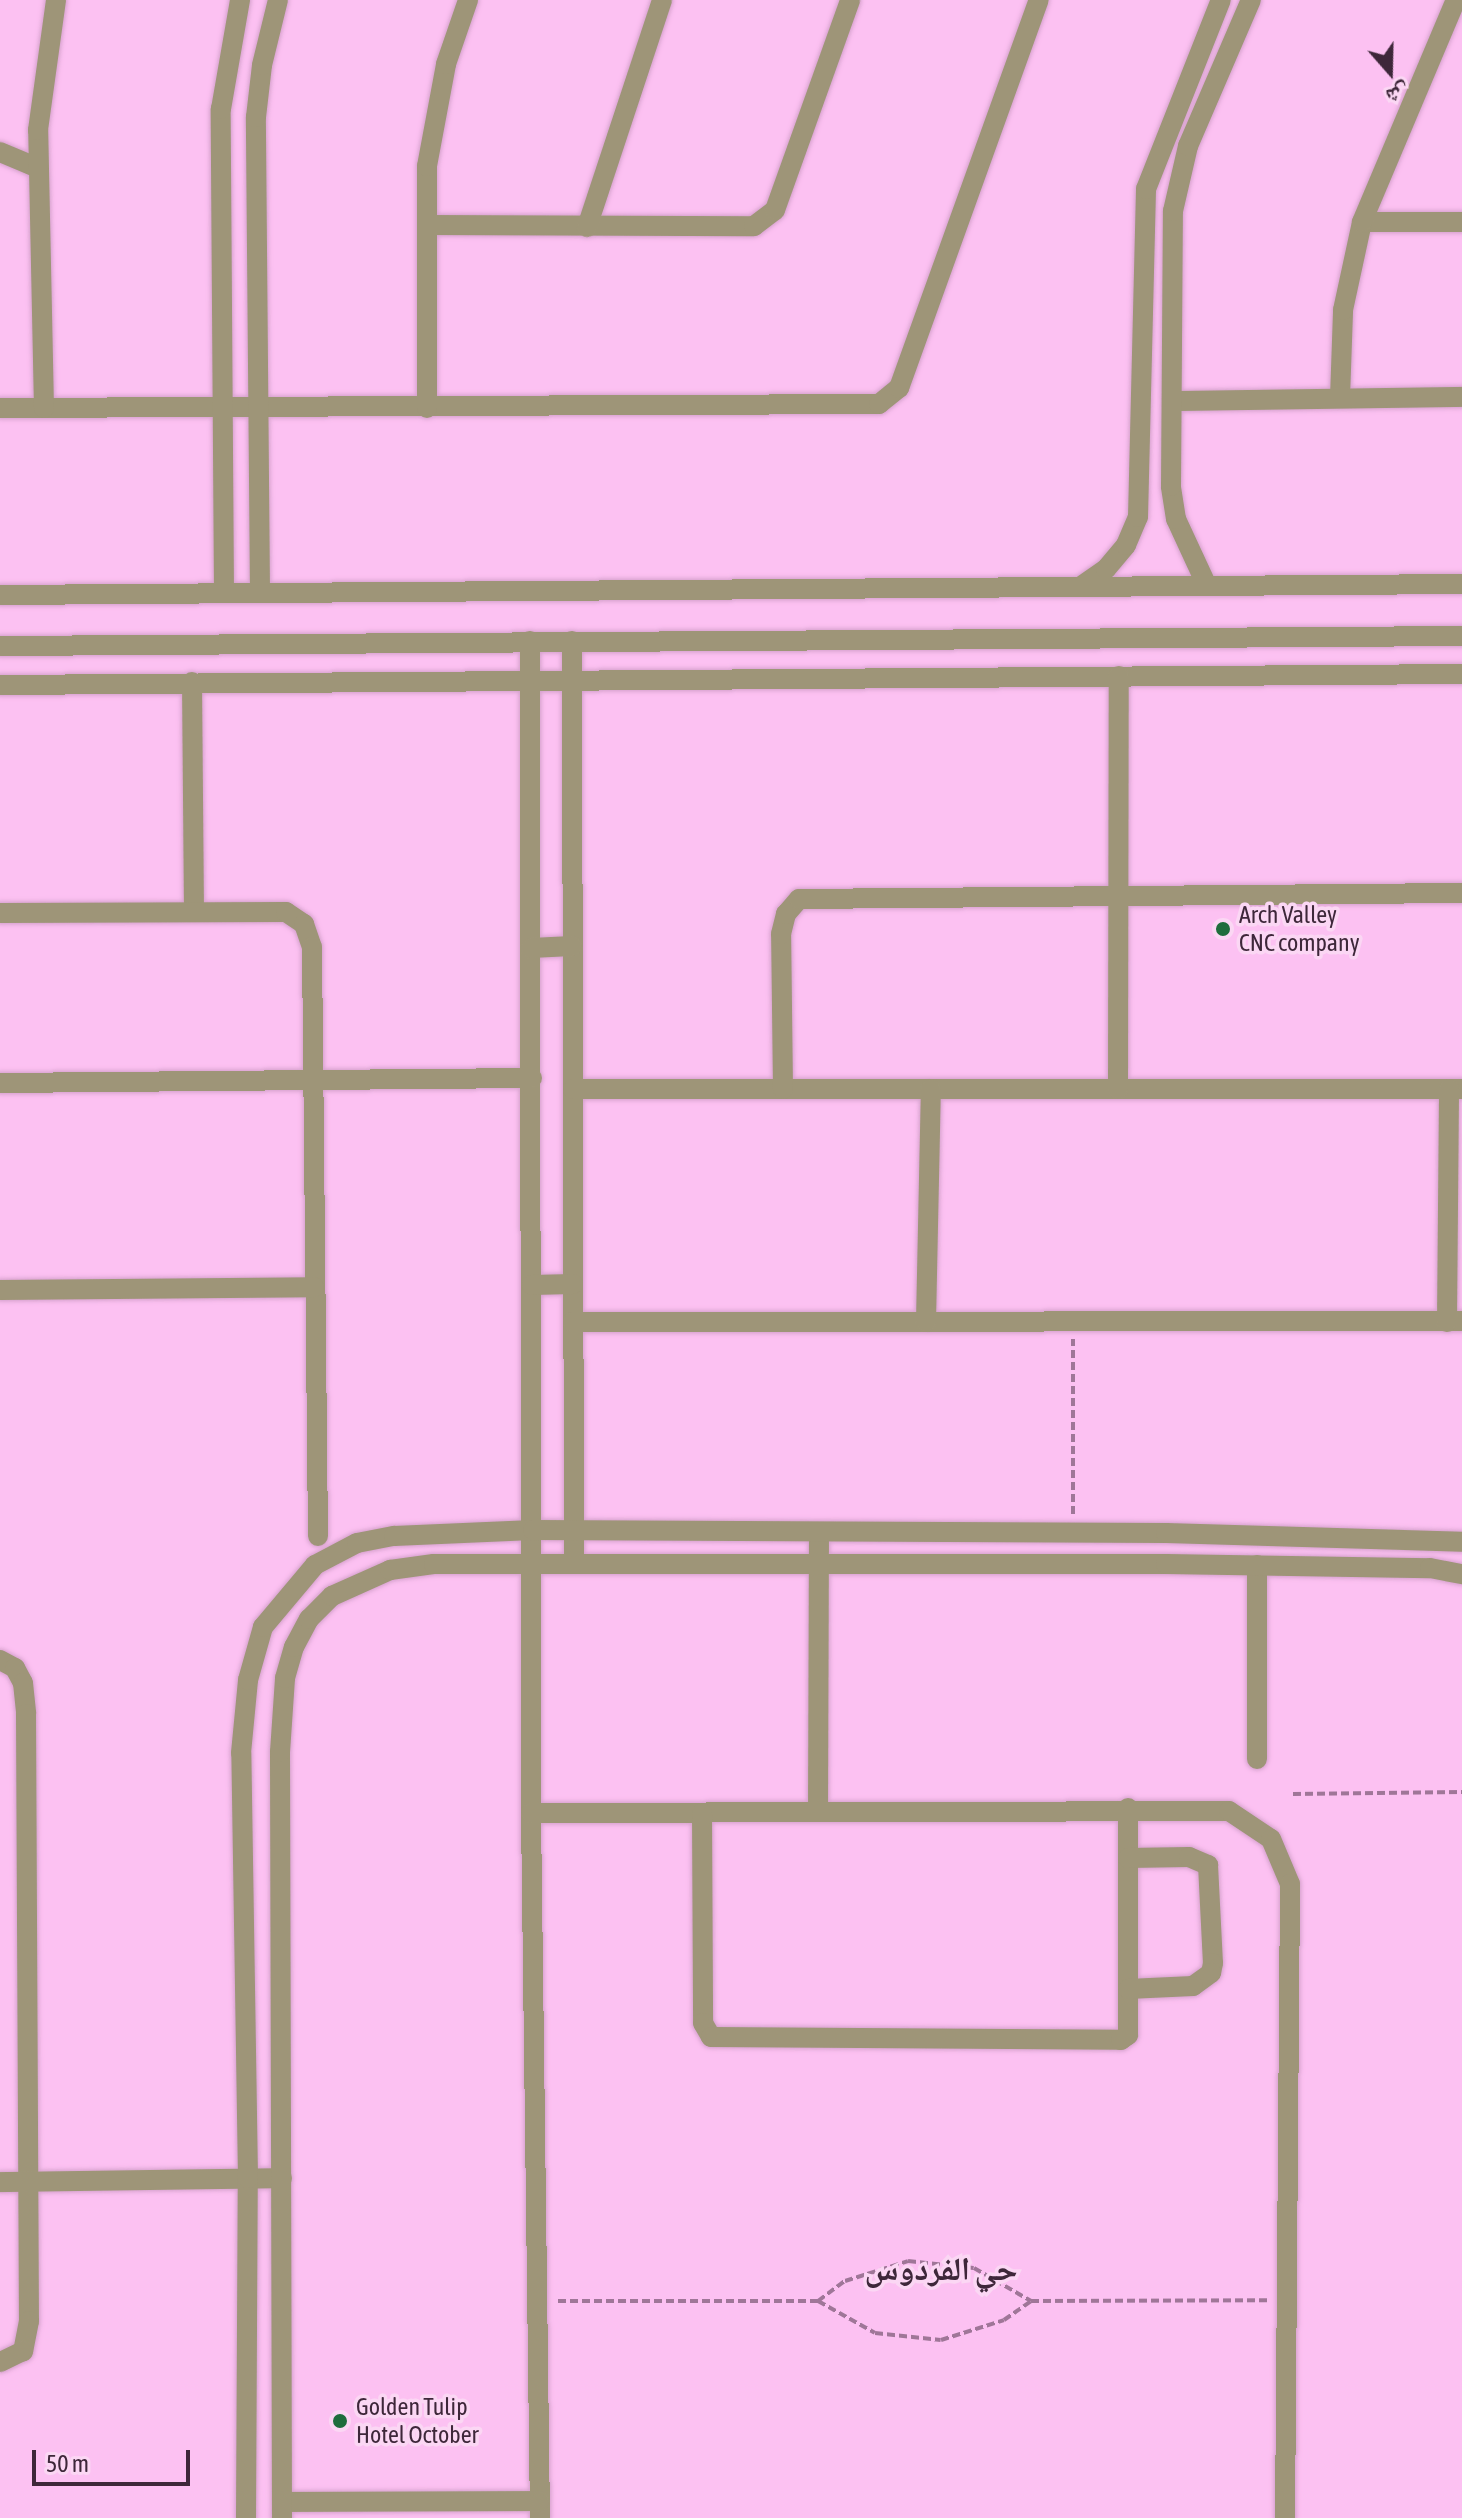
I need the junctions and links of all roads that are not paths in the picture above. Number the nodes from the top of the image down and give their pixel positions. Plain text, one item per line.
1 (56, 0) edge
2 (240, 0) edge
3 (278, 0) edge
4 (468, 0) edge
5 (662, 0) edge
6 (850, 0) edge
7 (1039, 0) edge
8 (1221, 0) edge
9 (1251, 0) edge
10 (1456, 0) edge
11 (0, 152) edge
12 (38, 168) junction
13 (1362, 222) junction
14 (1462, 222) edge
15 (427, 225) junction
16 (587, 227) junction
17 (1462, 397) edge
18 (1340, 398) junction
19 (1172, 401) junction
20 (0, 408) edge
21 (44, 408) junction
22 (223, 408) junction
23 (258, 408) junction
24 (427, 408) junction
25 (1462, 584) edge
26 (1207, 586) junction
27 (1080, 587) junction
28 (224, 593) junction
29 (260, 593) junction
30 (0, 595) edge
31 (1462, 636) edge
32 (1188, 640) junction
33 (530, 641) junction
34 (572, 641) junction
35 (894, 642) junction
36 (119, 644) junction
37 (0, 646) edge
38 (1462, 674) edge
39 (1190, 675) junction
40 (895, 676) junction
41 (1119, 676) junction
42 (530, 678) junction
43 (572, 678) junction
44 (119, 682) junction
45 (192, 682) junction
46 (0, 685) edge
47 (1462, 893) edge
48 (1119, 894) junction
49 (194, 912) junction
50 (0, 913) edge
51 (572, 946) junction
52 (531, 948) junction
53 (532, 1078) junction
54 (313, 1080) junction
55 (0, 1083) edge
56 (573, 1089) junction
57 (783, 1089) junction
58 (931, 1089) junction
59 (1118, 1089) junction
60 (1456, 1089) edge
61 (573, 1284) junction
62 (532, 1285) junction
63 (314, 1287) junction
64 (0, 1290) edge
65 (573, 1322) junction
66 (926, 1322) junction
67 (1454, 1322) edge
68 (533, 1530) junction
69 (574, 1530) junction
70 (819, 1533) junction
71 (1166, 1533) junction
72 (318, 1536) dead end
73 (1462, 1542) edge
74 (532, 1564) junction
75 (574, 1564) junction
76 (819, 1564) junction
77 (1166, 1564) junction
78 (1257, 1565) junction
79 (1462, 1574) edge
80 (0, 1660) edge
81 (1257, 1759) dead end
82 (1128, 1808) junction
83 (818, 1812) junction
84 (531, 1813) junction
85 (702, 1813) junction
86 (1128, 1858) junction
87 (245, 1955) junction
88 (280, 1956) junction
89 (1128, 1989) junction
90 (248, 2178) junction
91 (282, 2178) junction
92 (0, 2182) edge
93 (29, 2182) junction
94 (0, 2362) edge
95 (282, 2510) edge
96 (540, 2510) edge
97 (246, 2518) edge
98 (1285, 2518) edge

1 - 12 street
2 - 22 street
3 - 23 street
4 - 15 street
5 - 16 street
6 - 16 street
7 - 24 street
8 - 27 street
9 - 19 street
10 - 13 street
11 - 12 street
12 - 21 street
13 - 14 street
13 - 18 street
15 - 16 street
15 - 24 street
17 - 18 street
18 - 19 street
19 - 26 street
20 - 21 street
21 - 22 street
22 - 23 street
22 - 28 street
23 - 24 street
23 - 29 street
25 - 26 street
26 - 27 street
27 - 29 street
28 - 29 street
28 - 30 street
31 - 32 street
32 - 35 street
32 - 39 street
33 - 34 street
33 - 36 street
33 - 42 street
34 - 35 street
34 - 43 street
35 - 40 street
36 - 37 street
36 - 44 street
38 - 39 street
39 - 41 street
40 - 41 street
40 - 43 street
41 - 48 street
42 - 43 street
42 - 45 street
42 - 52 street
43 - 51 street
44 - 45 street
44 - 46 street
45 - 49 street
47 - 48 street
48 - 57 street
48 - 59 street
49 - 50 street
49 - 54 street
51 - 52 street
51 - 56 street
52 - 53 street
53 - 54 street
53 - 62 street
54 - 55 street
54 - 63 street
56 - 57 street
56 - 61 street
57 - 58 street
58 - 59 street
58 - 66 street
59 - 60 street
60 - 67 street
61 - 62 street
61 - 65 street
62 - 68 street
63 - 64 street
63 - 72 street
65 - 66 street
65 - 69 street
66 - 67 street
68 - 69 street
68 - 74 street
68 - 87 street
69 - 70 street
69 - 75 street
70 - 71 street
70 - 76 street
71 - 73 street
71 - 77 street
74 - 75 street
74 - 84 street
74 - 88 street
75 - 76 street
76 - 77 street
76 - 83 street
77 - 78 street
78 - 79 street
78 - 81 street
80 - 93 street
82 - 83 street
82 - 86 street
82 - 98 street
83 - 85 street
84 - 85 street
84 - 96 street
85 - 89 street
86 - 89 street
86 - 89 street
87 - 88 street
87 - 90 street
88 - 91 street
90 - 91 street
90 - 93 street
90 - 97 street
91 - 95 street
92 - 93 street
93 - 94 street
95 - 96 street

